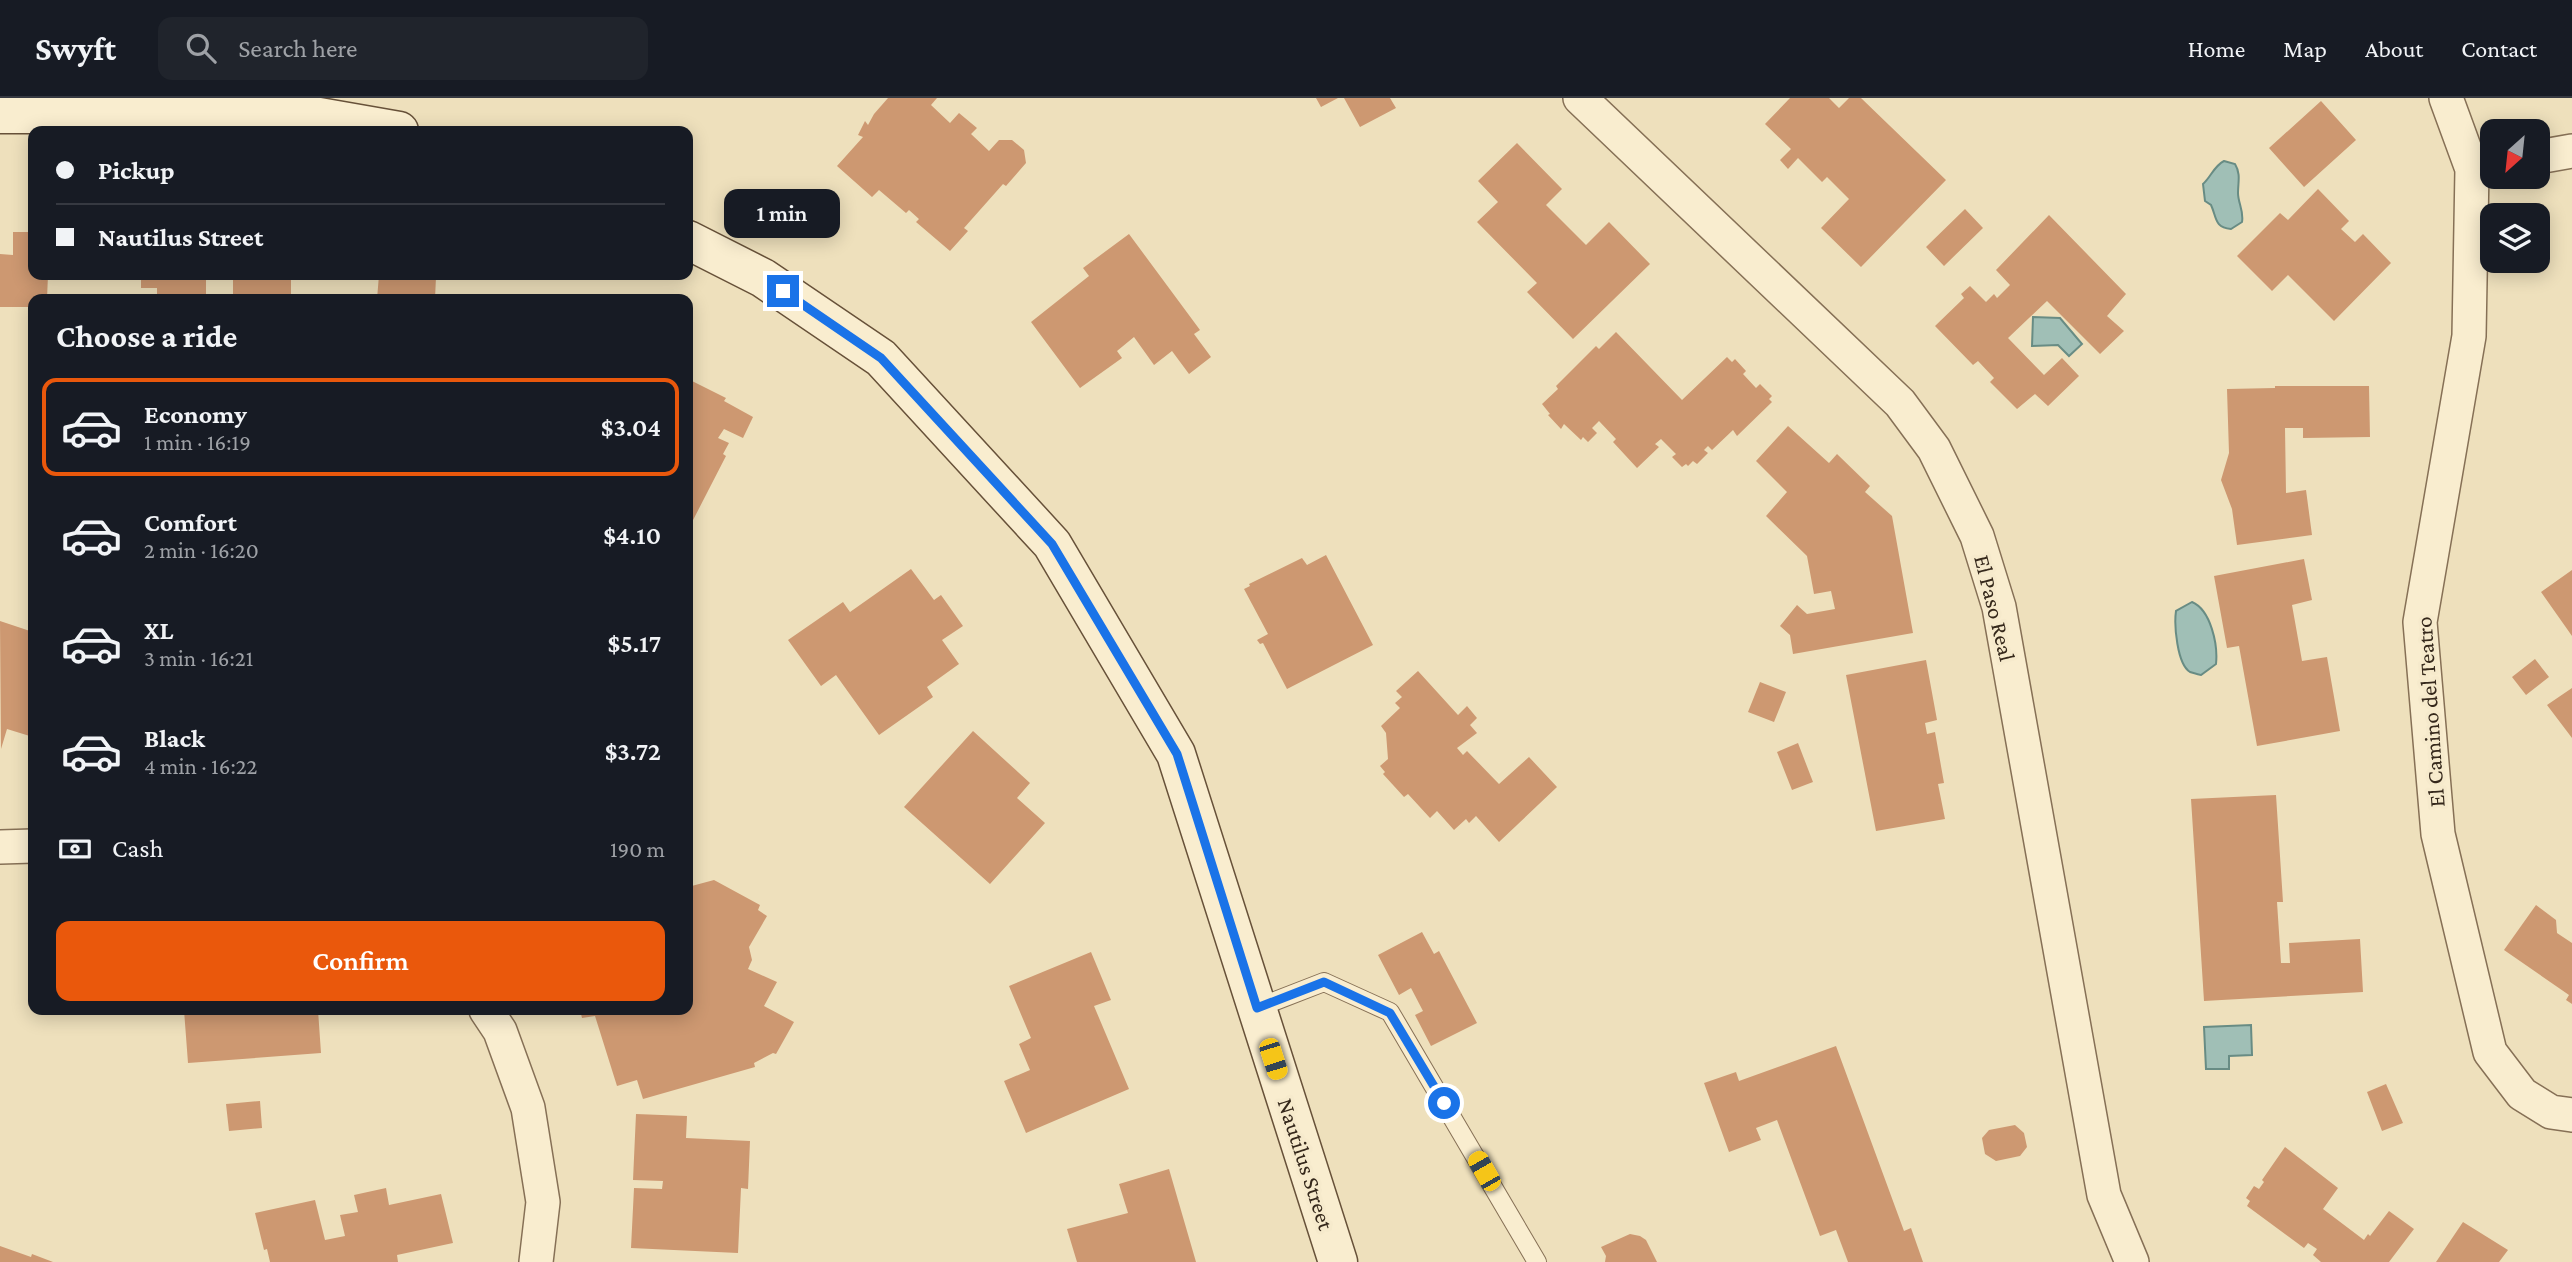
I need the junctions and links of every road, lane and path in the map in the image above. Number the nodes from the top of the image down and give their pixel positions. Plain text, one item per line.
1 (1580, 98) edge
2 (2445, 98) edge
3 (0, 114) edge
4 (370, 126) edge
5 (2572, 151) edge
6 (2550, 155) edge
7 (2480, 164) edge
8 (2480, 189) edge
9 (693, 243) edge
10 (28, 846) edge
11 (0, 848) edge
12 (1257, 1008) junction
13 (489, 1015) edge
14 (2572, 1115) edge
15 (536, 1262) edge
16 (1338, 1262) edge
17 (1537, 1262) edge
18 (2132, 1262) edge

1 - 18 street, El Paso Real
2 - 7 street, El Camino del Teatro
3 - 4 main road
5 - 6 street
8 - 14 street, El Camino del Teatro
9 - 12 main road, Nautilus Street
10 - 11 street
12 - 16 main road, Nautilus Street
12 - 17 lane
13 - 15 street

